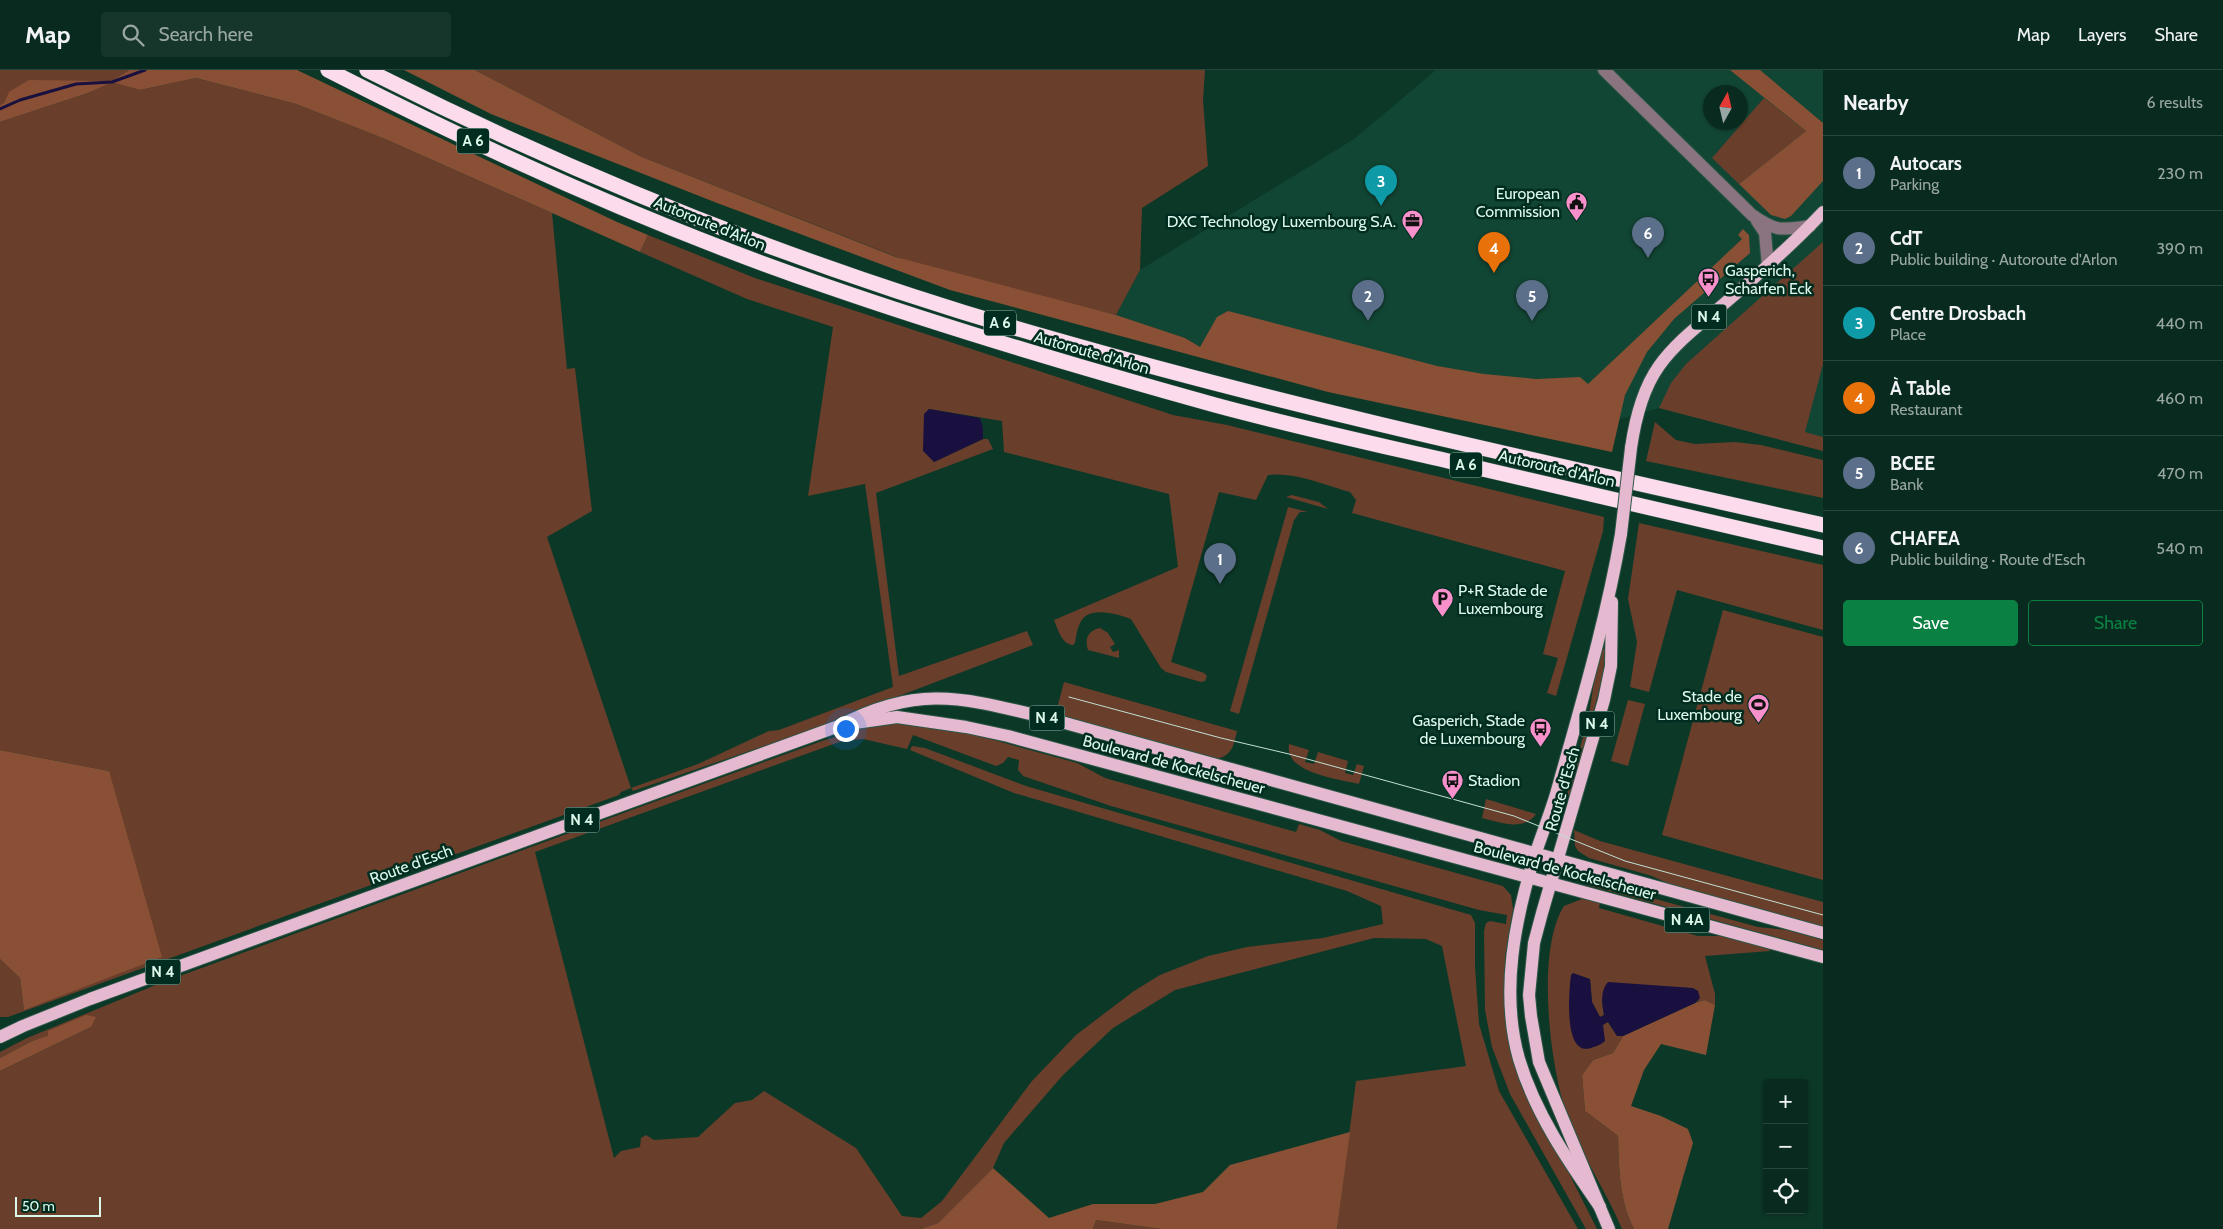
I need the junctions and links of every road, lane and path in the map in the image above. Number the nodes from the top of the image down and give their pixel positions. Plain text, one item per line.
1 (328, 70) edge
2 (367, 70) edge
3 (1604, 70) edge
4 (1823, 212) edge
5 (1752, 215) junction
6 (1810, 226) junction
7 (1768, 267) junction
8 (1823, 525) edge
9 (1823, 548) edge
10 (1612, 585) junction
11 (836, 728) junction
12 (1535, 854) junction
13 (1558, 860) junction
14 (1528, 877) junction
15 (1551, 883) junction
16 (1823, 934) edge
17 (1823, 957) edge
18 (0, 1038) edge
19 (1600, 1207) junction
20 (1609, 1229) edge

1 - 9 highway, Autoroute d'Arlon / A 6
2 - 8 highway, Autoroute d'Arlon / A 6
3 - 5 street
4 - 6 main road, Route d'Esch / N 4
5 - 6 street
5 - 7 street
6 - 7 main road, Route d'Esch / N 4
7 - 10 main road, Route d'Esch / N 4, bridge
10 - 12 main road, Route d'Esch / N 4
10 - 13 main road, Route d'Esch / N 4
11 - 12 main road, Boulevard de Kockelscheuer / N 4
11 - 14 main road, Boulevard de Kockelscheuer / N 4
11 - 18 main road, Route d'Esch / N 4
12 - 13 main road, Boulevard de Kockelscheuer / N 4
12 - 14 main road, Route d'Esch / N 4
13 - 15 main road, Route d'Esch / N 4
13 - 16 main road, Boulevard de Kockelscheuer / N 4A
14 - 15 main road, Boulevard de Kockelscheuer / N 4
14 - 19 main road, Route d'Esch
15 - 17 main road, Boulevard de Kockelscheuer / N 4A
15 - 19 main road, Route d'Esch
19 - 20 main road

